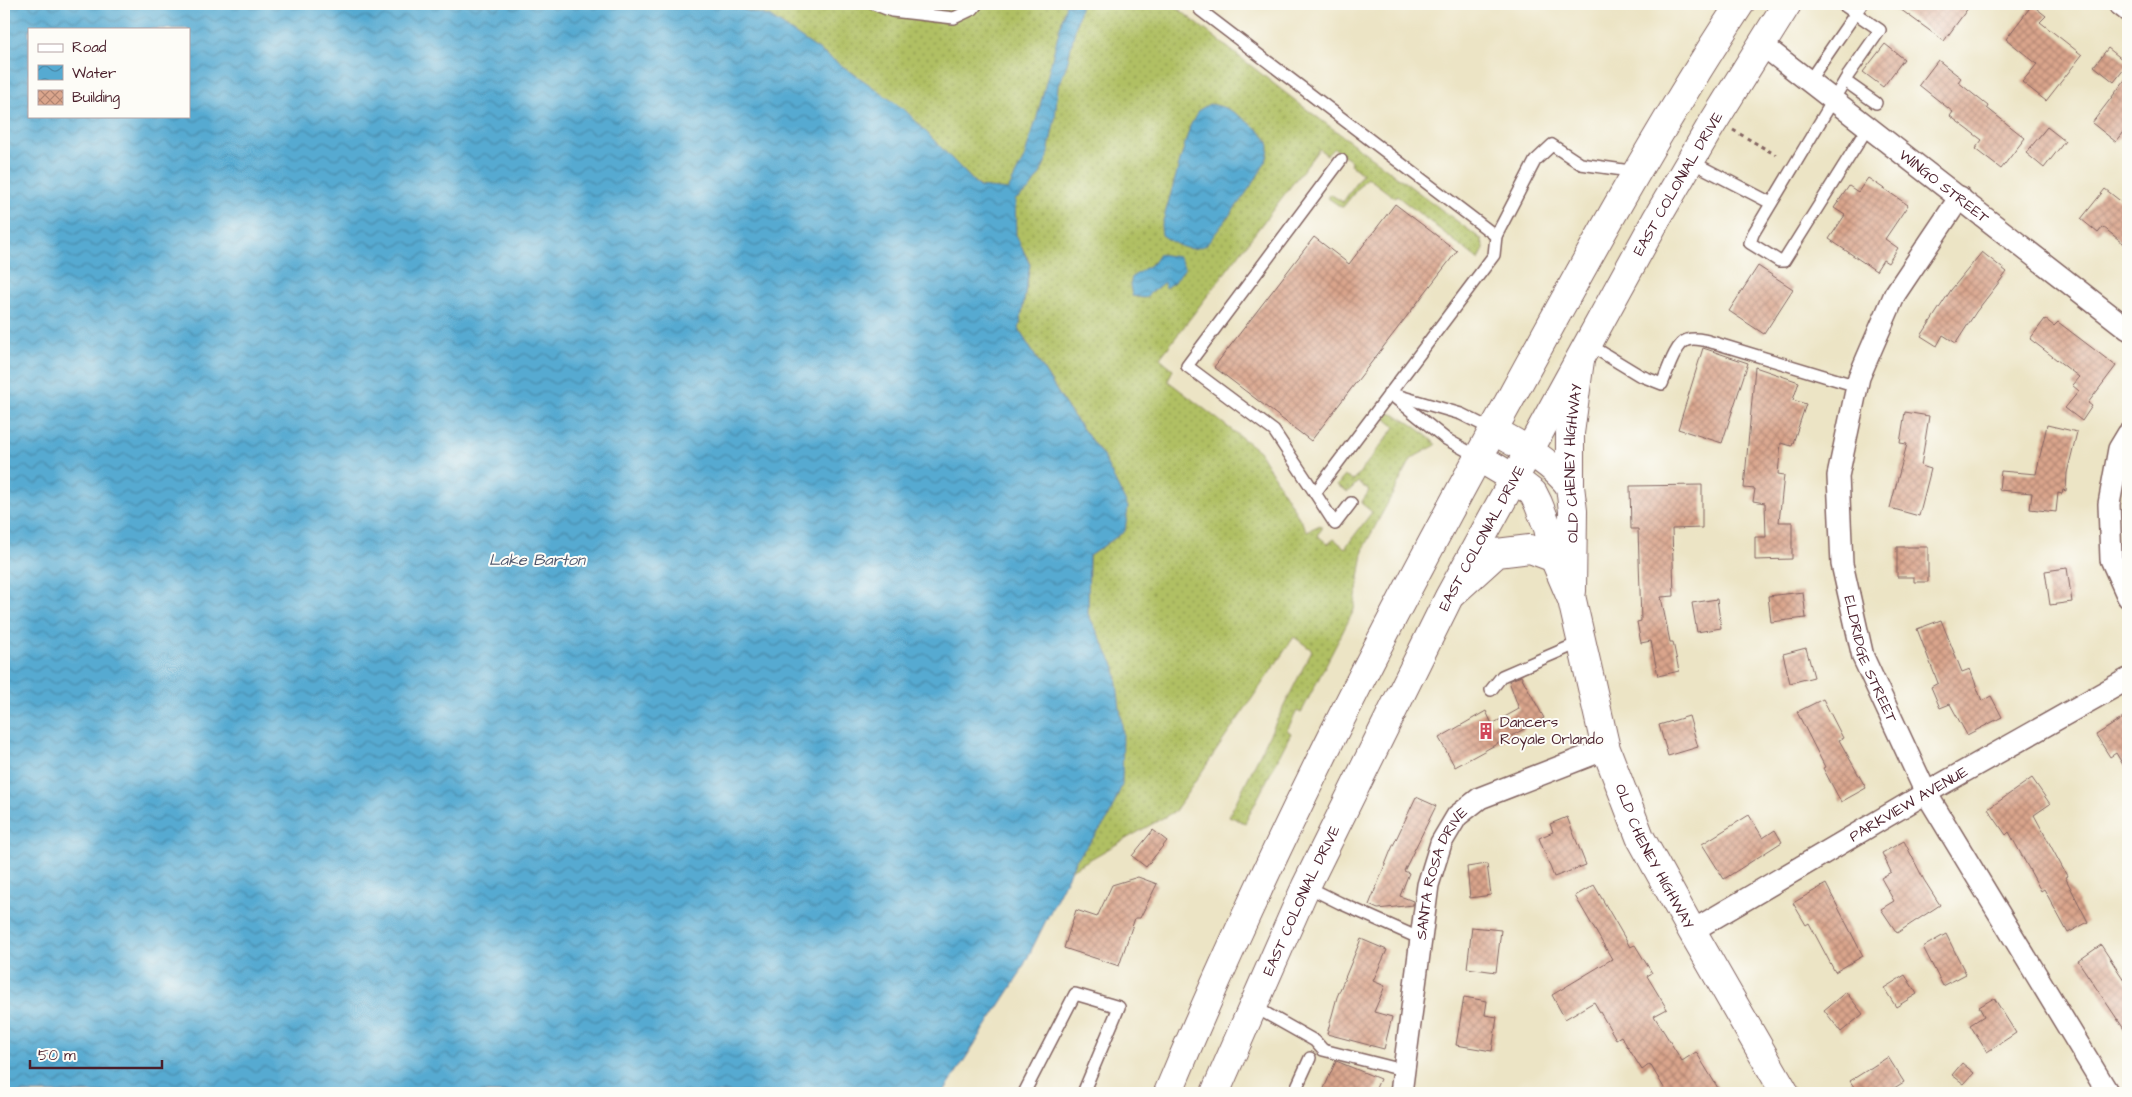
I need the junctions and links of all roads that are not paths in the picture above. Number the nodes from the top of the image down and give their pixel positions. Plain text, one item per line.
1 (874, 4) edge
2 (977, 4) edge
3 (1200, 4) edge
4 (1740, 4) edge
5 (1787, 4) edge
6 (1842, 4) edge
7 (2119, 4) edge
8 (1859, 8) edge
9 (2128, 11) edge
10 (1761, 44) junction
11 (1809, 81) junction
12 (1845, 81) junction
13 (1835, 101) junction
14 (1876, 103) dead end
15 (1868, 127) junction
16 (1341, 160) dead end
17 (1690, 162) junction
18 (1637, 172) junction
19 (1960, 197) junction
20 (1771, 203) junction
21 (1496, 236) junction
22 (2128, 329) edge
23 (1584, 351) junction
24 (1857, 386) junction
25 (1389, 393) junction
26 (1493, 430) junction
27 (2128, 434) edge
28 (1530, 452) junction
29 (1478, 457) junction
30 (1515, 479) junction
31 (1570, 486) junction
32 (1314, 493) junction
33 (1351, 503) dead end
34 (1554, 558) junction
35 (1448, 597) junction
36 (2128, 597) edge
37 (1572, 600) junction
38 (1581, 642) junction
39 (2128, 679) edge
40 (1491, 690) dead end
41 (1606, 749) junction
42 (1926, 793) junction
43 (1306, 886) junction
44 (1692, 931) junction
45 (1421, 939) junction
46 (1252, 1006) junction
47 (1310, 1058) dead end
48 (1404, 1070) junction
49 (1170, 1090) edge
50 (1024, 1093) edge
51 (1083, 1093) edge
52 (1215, 1093) edge
53 (1294, 1093) edge
54 (1400, 1093) edge
55 (1786, 1093) edge
56 (2108, 1093) edge

1 - 2 lane
3 - 21 lane
4 - 18 main road
5 - 10 main road, EAST COLONIAL DRIVE
6 - 8 lane
7 - 9 street
8 - 11 lane
8 - 12 lane
10 - 11 street, WINGO STREET
10 - 17 main road, EAST COLONIAL DRIVE
11 - 13 street, WINGO STREET
12 - 13 lane
12 - 14 lane
13 - 15 street, WINGO STREET
13 - 20 lane
15 - 19 street, WINGO STREET
15 - 20 lane
16 - 32 lane
17 - 20 lane
17 - 23 main road, EAST COLONIAL DRIVE
18 - 21 lane
18 - 26 main road
19 - 22 street, WINGO STREET
19 - 24 street, ELDRIDGE STREET
21 - 25 lane
23 - 24 lane
23 - 28 main road, EAST COLONIAL DRIVE
23 - 31 main road, OLD CHENEY HIGHWAY
24 - 42 street, ELDRIDGE STREET
25 - 26 lane
25 - 29 lane
25 - 32 lane
26 - 28 main road
26 - 29 main road
27 - 36 street
28 - 30 main road, EAST COLONIAL DRIVE
28 - 31 main road
29 - 30 main road, OLD CHENEY HIGHWAY
29 - 49 main road
30 - 34 main road, OLD CHENEY HIGHWAY
30 - 35 main road, EAST COLONIAL DRIVE
31 - 37 main road, OLD CHENEY HIGHWAY
32 - 33 lane
34 - 35 main road
34 - 37 main road, OLD CHENEY HIGHWAY
35 - 43 main road, EAST COLONIAL DRIVE
37 - 38 main road, OLD CHENEY HIGHWAY
38 - 40 lane
38 - 41 main road, OLD CHENEY HIGHWAY
39 - 42 street, PARKVIEW AVENUE
41 - 44 main road, OLD CHENEY HIGHWAY
41 - 45 street, SANTA ROSA DRIVE
42 - 44 street, PARKVIEW AVENUE
42 - 56 street, ELDRIDGE STREET
43 - 45 lane
43 - 46 main road, EAST COLONIAL DRIVE
44 - 55 main road, OLD CHENEY HIGHWAY
45 - 48 street, SANTA ROSA DRIVE
46 - 48 lane
46 - 52 main road, EAST COLONIAL DRIVE
47 - 53 lane
48 - 54 street, SANTA ROSA DRIVE
50 - 51 lane

